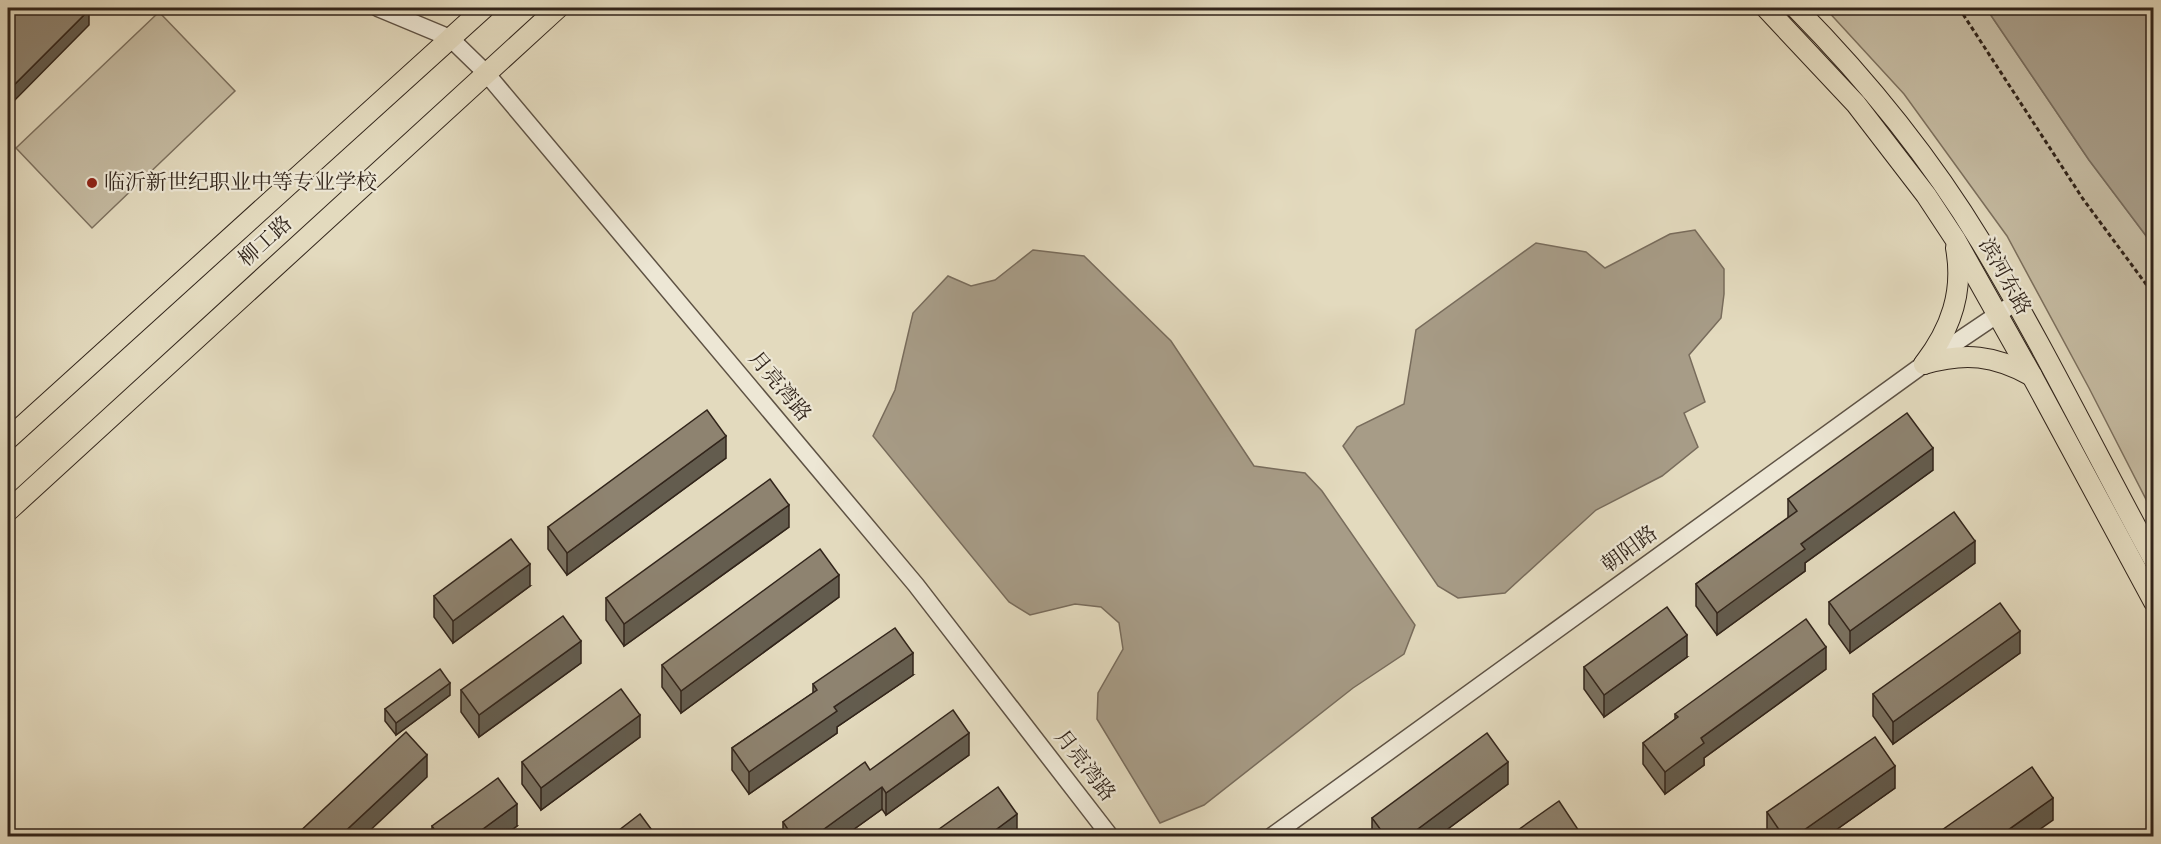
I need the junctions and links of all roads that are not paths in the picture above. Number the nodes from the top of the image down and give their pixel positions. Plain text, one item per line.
1 (378, 8) edge
2 (484, 8) edge
3 (558, 8) edge
4 (1766, 8) edge
5 (1796, 8) edge
6 (450, 38) junction
7 (486, 73) junction
8 (1955, 239) junction
9 (2015, 302) junction
10 (1997, 314) junction
11 (1924, 363) junction
12 (2032, 376) junction
13 (8, 439) edge
14 (8, 511) edge
15 (2154, 560) edge
16 (2154, 602) edge
17 (1110, 837) edge
18 (1272, 837) edge

1 - 6 street, 月亮湾路
2 - 6 main road, 柳工路
3 - 7 main road, 柳工路
4 - 8 main road, 滨河东路
5 - 9 main road, 滨河东路
6 - 7 street, 月亮湾路
6 - 13 main road, 柳工路
7 - 14 main road, 柳工路
7 - 17 street, 月亮湾路
8 - 10 main road, 滨河东路
8 - 11 main road
9 - 10 street, 朝阳路
9 - 15 main road, 滨河东路
10 - 11 street, 朝阳路
10 - 12 main road, 滨河东路
11 - 12 main road
11 - 18 street, 朝阳路
12 - 16 main road, 滨河东路

